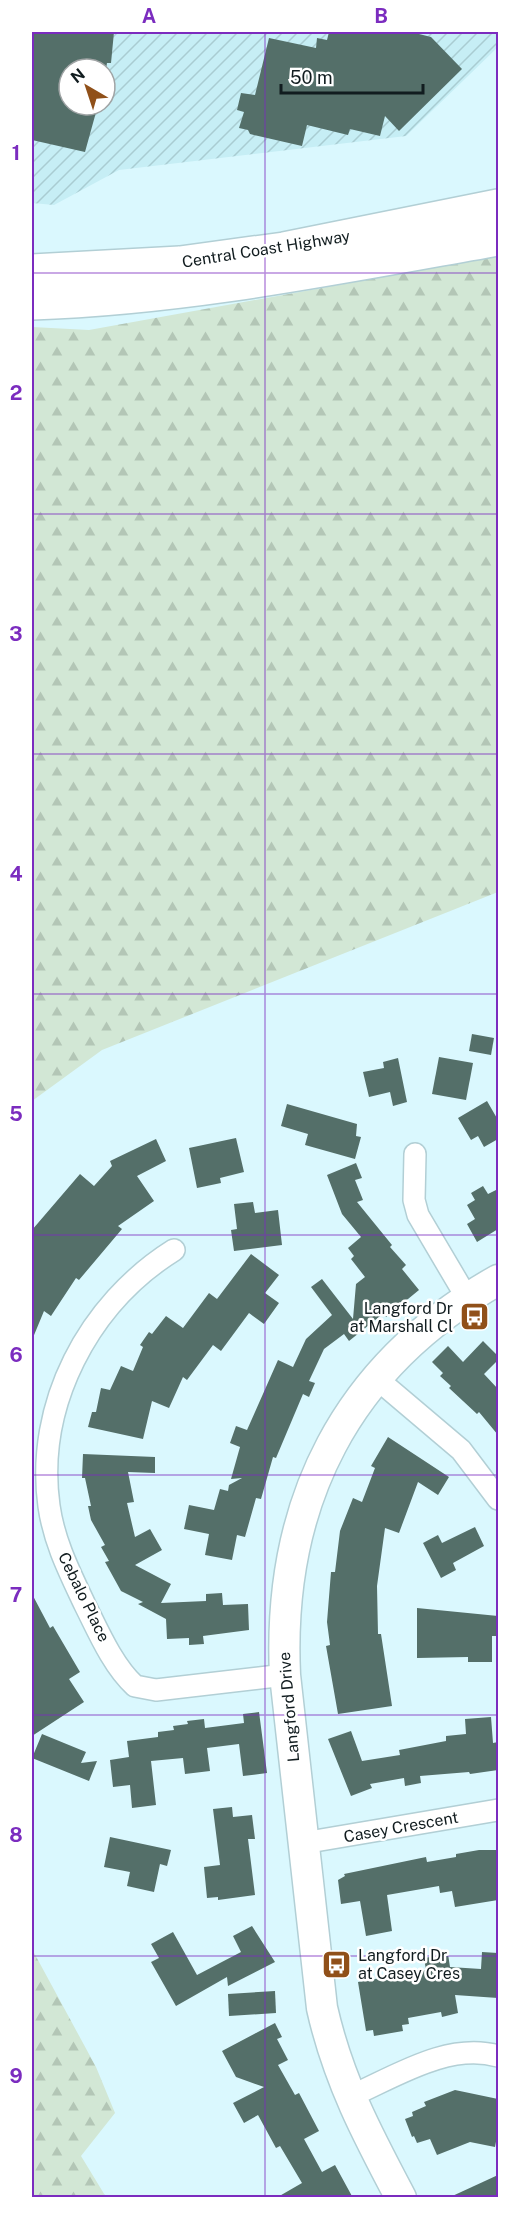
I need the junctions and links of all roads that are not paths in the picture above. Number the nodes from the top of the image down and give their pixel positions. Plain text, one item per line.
1 (498, 189) edge
2 (498, 206) edge
3 (498, 239) edge
4 (330, 240) junction
5 (32, 271) edge
6 (32, 303) edge
7 (415, 1154) dead end
8 (174, 1250) dead end
9 (498, 1280) edge
10 (467, 1298) junction
11 (376, 1378) junction
12 (498, 1499) edge
13 (285, 1675) junction
14 (498, 1810) edge
15 (303, 1844) junction
16 (498, 2056) edge
17 (349, 2097) junction
18 (401, 2198) edge

1 - 4 highway
2 - 4 highway, Central Coast Highway
3 - 6 highway, Central Coast Highway
4 - 5 highway, Central Coast Highway
7 - 10 street
8 - 13 street, Cebalo Place
9 - 10 street, Langford Drive
10 - 11 street, Langford Drive
11 - 12 street
11 - 13 street, Langford Drive
13 - 15 street, Langford Drive
14 - 15 street, Casey Crescent
15 - 17 street, Langford Drive
16 - 17 street
17 - 18 street, Langford Drive

